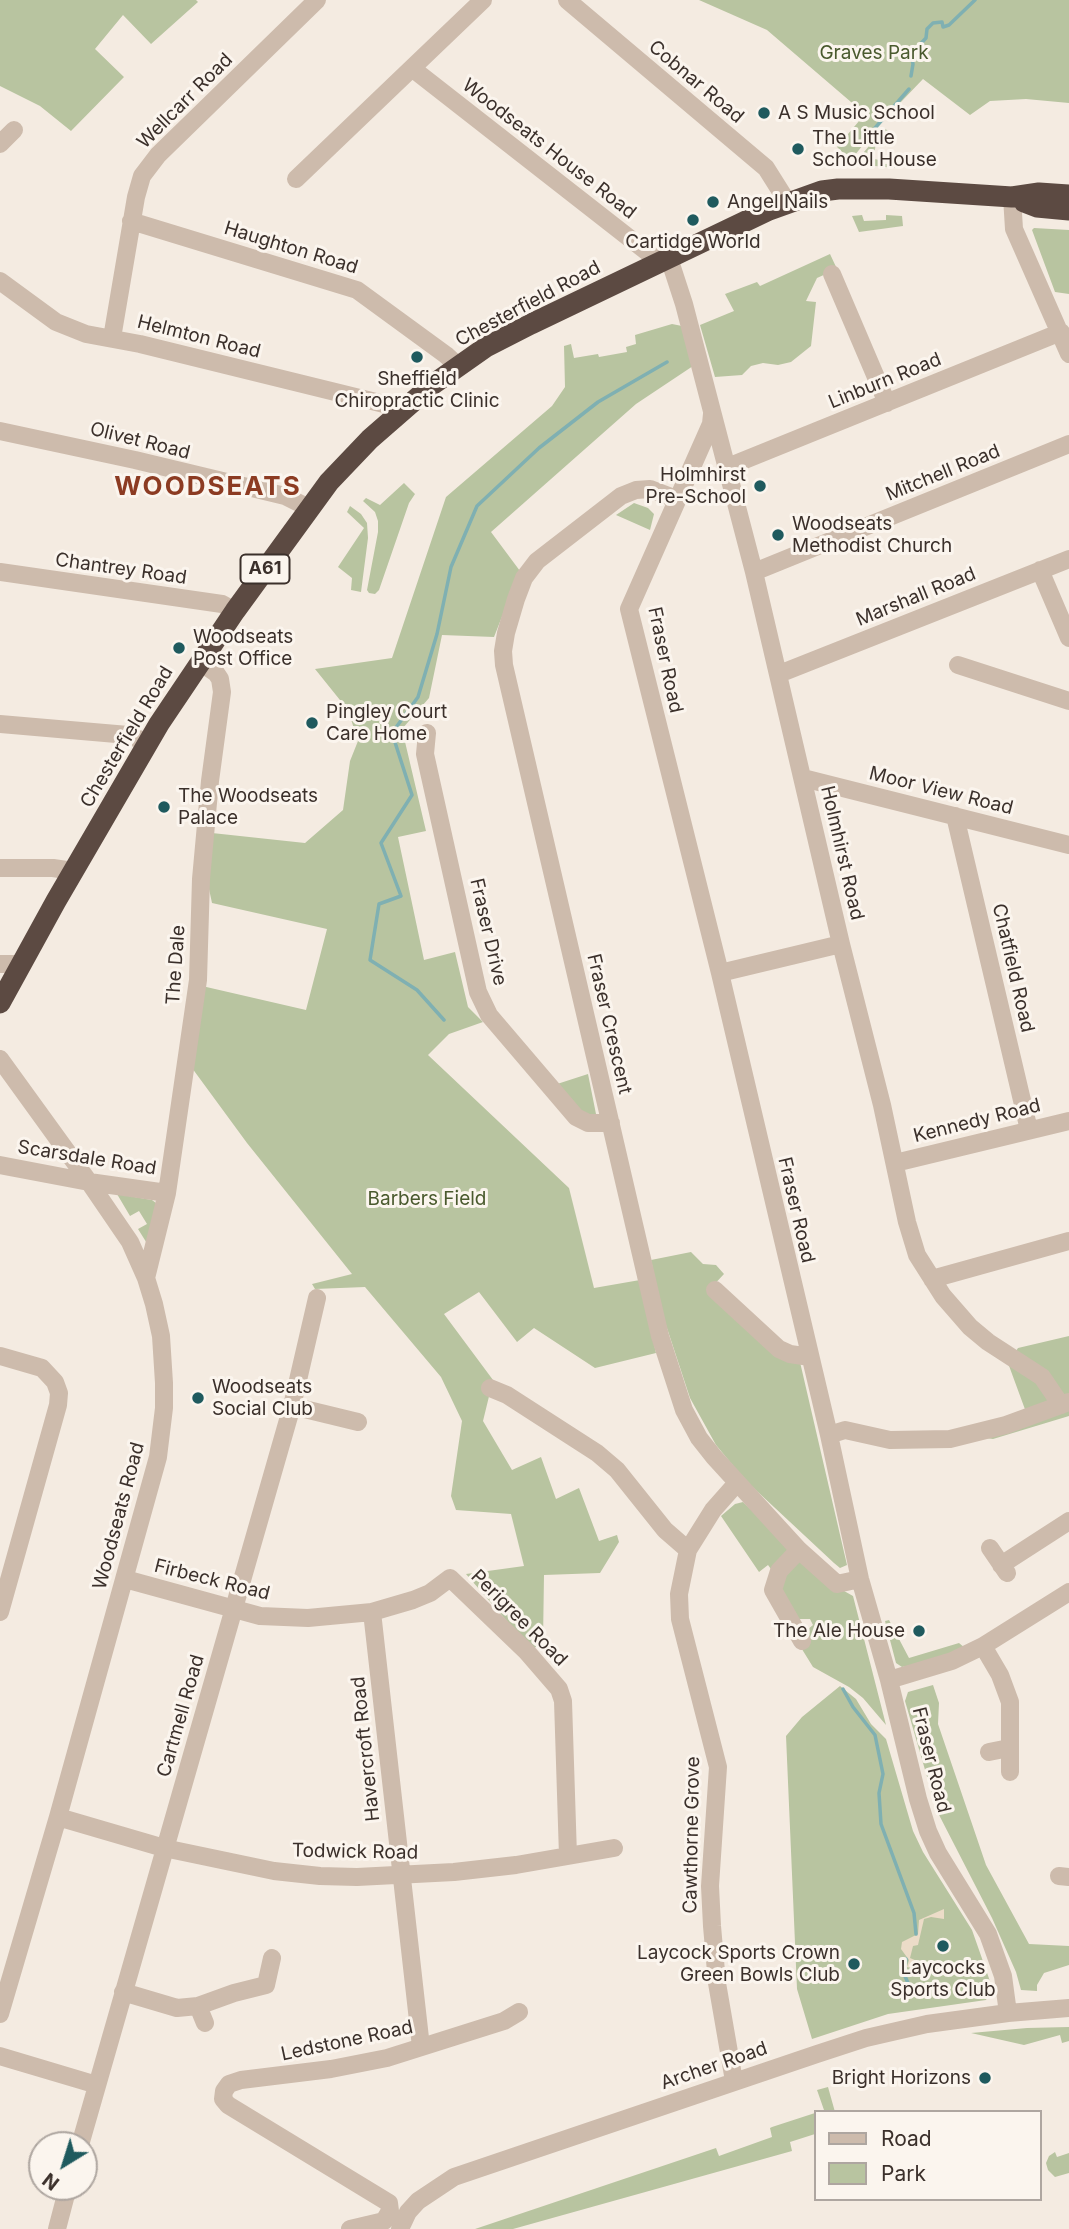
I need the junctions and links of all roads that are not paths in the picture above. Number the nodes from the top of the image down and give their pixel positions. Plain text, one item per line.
1 (317, 0) edge
2 (483, 0) edge
3 (567, 0) edge
4 (413, 69) junction
5 (14, 130) dead end
6 (0, 144) edge
7 (296, 179) dead end
8 (1069, 195) edge
9 (1012, 197) junction
10 (788, 203) junction
11 (1069, 210) edge
12 (131, 221) junction
13 (664, 260) junction
14 (0, 281) edge
15 (831, 282) dead end
16 (1060, 332) junction
17 (112, 338) junction
18 (1069, 354) edge
19 (458, 366) junction
20 (887, 403) junction
21 (398, 413) junction
22 (712, 414) junction
23 (0, 431) edge
24 (1069, 444) edge
25 (725, 468) junction
26 (676, 499) junction
27 (309, 508) junction
28 (1069, 559) edge
29 (1040, 570) junction
30 (0, 572) edge
31 (754, 572) junction
32 (235, 611) junction
33 (1069, 638) edge
34 (200, 662) junction
35 (958, 665) dead end
36 (779, 674) junction
37 (1069, 701) edge
38 (0, 724) edge
39 (427, 733) dead end
40 (149, 743) junction
41 (803, 778) junction
42 (955, 816) junction
43 (1069, 845) edge
44 (0, 868) edge
45 (74, 871) junction
46 (841, 944) junction
47 (0, 964) edge
48 (22, 964) junction
49 (720, 973) junction
50 (0, 1003) edge
51 (0, 1059) edge
52 (1069, 1121) edge
53 (611, 1123) junction
54 (1029, 1130) junction
55 (895, 1163) junction
56 (0, 1165) edge
57 (89, 1182) junction
58 (167, 1193) junction
59 (1069, 1241) edge
60 (146, 1278) junction
61 (932, 1279) junction
62 (715, 1290) dead end
63 (317, 1298) dead end
64 (0, 1356) edge
65 (810, 1357) junction
66 (489, 1388) dead end
67 (1065, 1403) edge
68 (292, 1406) junction
69 (358, 1422) dead end
70 (829, 1434) junction
71 (737, 1484) junction
72 (1069, 1521) edge
73 (990, 1548) dead end
74 (688, 1550) junction
75 (799, 1550) junction
76 (450, 1578) joint
77 (125, 1579) junction
78 (860, 1579) junction
79 (1069, 1592) edge
80 (234, 1610) junction
81 (0, 1612) edge
82 (372, 1612) junction
83 (802, 1641) dead end
84 (983, 1646) junction
85 (889, 1680) junction
86 (1009, 1748) junction
87 (989, 1752) dead end
88 (1010, 1772) dead end
89 (58, 1817) junction
90 (164, 1848) junction
91 (614, 1848) dead end
92 (568, 1856) junction
93 (401, 1875) junction
94 (272, 1958) dead end
95 (123, 1992) junction
96 (1069, 2008) edge
97 (519, 2012) dead end
98 (1008, 2013) junction
99 (0, 2014) edge
100 (421, 2047) junction
101 (0, 2056) edge
102 (734, 2081) junction
103 (97, 2085) junction
104 (84, 2131) edge
105 (64, 2201) edge
106 (57, 2229) edge
107 (350, 2229) edge
108 (400, 2229) edge

1 - 12 street, Wellcarr Road
2 - 4 street
3 - 10 street, Cobnar Road
4 - 7 street
4 - 13 street, Woodseats House Road
5 - 6 street
8 - 9 highway, Chesterfield Road / A61
9 - 10 highway, Chesterfield Road / A61
9 - 11 highway, Chesterfield Road / A61
9 - 16 street
10 - 13 highway, Chesterfield Road / A61
12 - 17 street, Wellcarr Road
12 - 19 street, Haughton Road
13 - 19 highway, Chesterfield Road / A61
13 - 22 street, Holmhirst Road
14 - 17 street, Helmton Road
15 - 20 street
16 - 18 street
16 - 20 street, Linburn Road
17 - 21 street, Helmton Road
19 - 21 highway, Chesterfield Road / A61
20 - 25 street, Linburn Road
21 - 27 highway, Chesterfield Road / A61
22 - 25 street, Holmhirst Road
22 - 26 street, Fraser Road
23 - 27 street, Olivet Road
24 - 31 street, Mitchell Road
25 - 31 street, Holmhirst Road
26 - 49 street, Fraser Road
26 - 53 street, Fraser Crescent
27 - 32 highway, Chesterfield Road / A61
28 - 29 street, Marshall Road
29 - 33 street
29 - 36 street, Marshall Road
30 - 32 street, Chantrey Road
31 - 36 street, Holmhirst Road
32 - 34 highway, Chesterfield Road / A61
34 - 40 highway, Chesterfield Road / A61
34 - 58 street, The Dale
35 - 37 street
36 - 41 street, Holmhirst Road
38 - 40 street
39 - 53 street, Fraser Drive
40 - 45 highway, Chesterfield Road / A61
41 - 42 street, Moor View Road
41 - 46 street, Holmhirst Road
42 - 43 street, Moor View Road
42 - 54 street, Chatfield Road
44 - 45 street
45 - 48 highway, Chesterfield Road / A61
46 - 49 street
46 - 55 street, Holmhirst Road
47 - 48 street
48 - 50 highway, Chesterfield Road / A61
49 - 65 street, Fraser Road
51 - 57 street, Woodseats Road
52 - 54 street, Kennedy Road
53 - 71 street, Fraser Crescent
54 - 55 street, Kennedy Road
55 - 61 street, Holmhirst Road
56 - 57 street, Scarsdale Road
57 - 58 street, Scarsdale Road
57 - 60 street, Woodseats Road
58 - 60 street, The Dale
59 - 61 street
60 - 77 street, Woodseats Road
61 - 67 street, Holmhirst Road
62 - 65 street
63 - 68 street, Cartmell Road
64 - 81 street
65 - 70 street, Fraser Road
66 - 74 street
67 - 70 street
68 - 69 street
68 - 80 street, Cartmell Road
70 - 78 street, Fraser Road
71 - 74 street, Cawthorne Grove
71 - 75 street, Fraser Crescent
72 - 73 street
74 - 102 street, Cawthorne Grove
75 - 78 street, Fraser Crescent
75 - 83 street
76 - 82 street, Firbeck Road
76 - 92 street, Perigree Road
77 - 80 street, Firbeck Road
77 - 89 street, Woodseats Road
78 - 85 street, Fraser Road
79 - 84 street
80 - 82 street, Firbeck Road
80 - 90 street, Cartmell Road
82 - 93 street, Havercroft Road
84 - 85 street
84 - 86 street
85 - 98 street, Fraser Road
86 - 87 street
86 - 88 street
89 - 90 street, Todwick Road
89 - 99 street, Woodseats Road
90 - 93 street, Todwick Road
90 - 95 street, Cartmell Road
91 - 92 street, Todwick Road
92 - 93 street, Todwick Road
93 - 100 street, Havercroft Road
94 - 95 street
95 - 103 street, Cartmell Road
96 - 98 street, Archer Road
97 - 100 street, Ledstone Road
98 - 102 street, Archer Road
100 - 107 street, Ledstone Road
101 - 103 street
102 - 108 street, Archer Road
103 - 104 street, Cartmell Road
105 - 106 street

